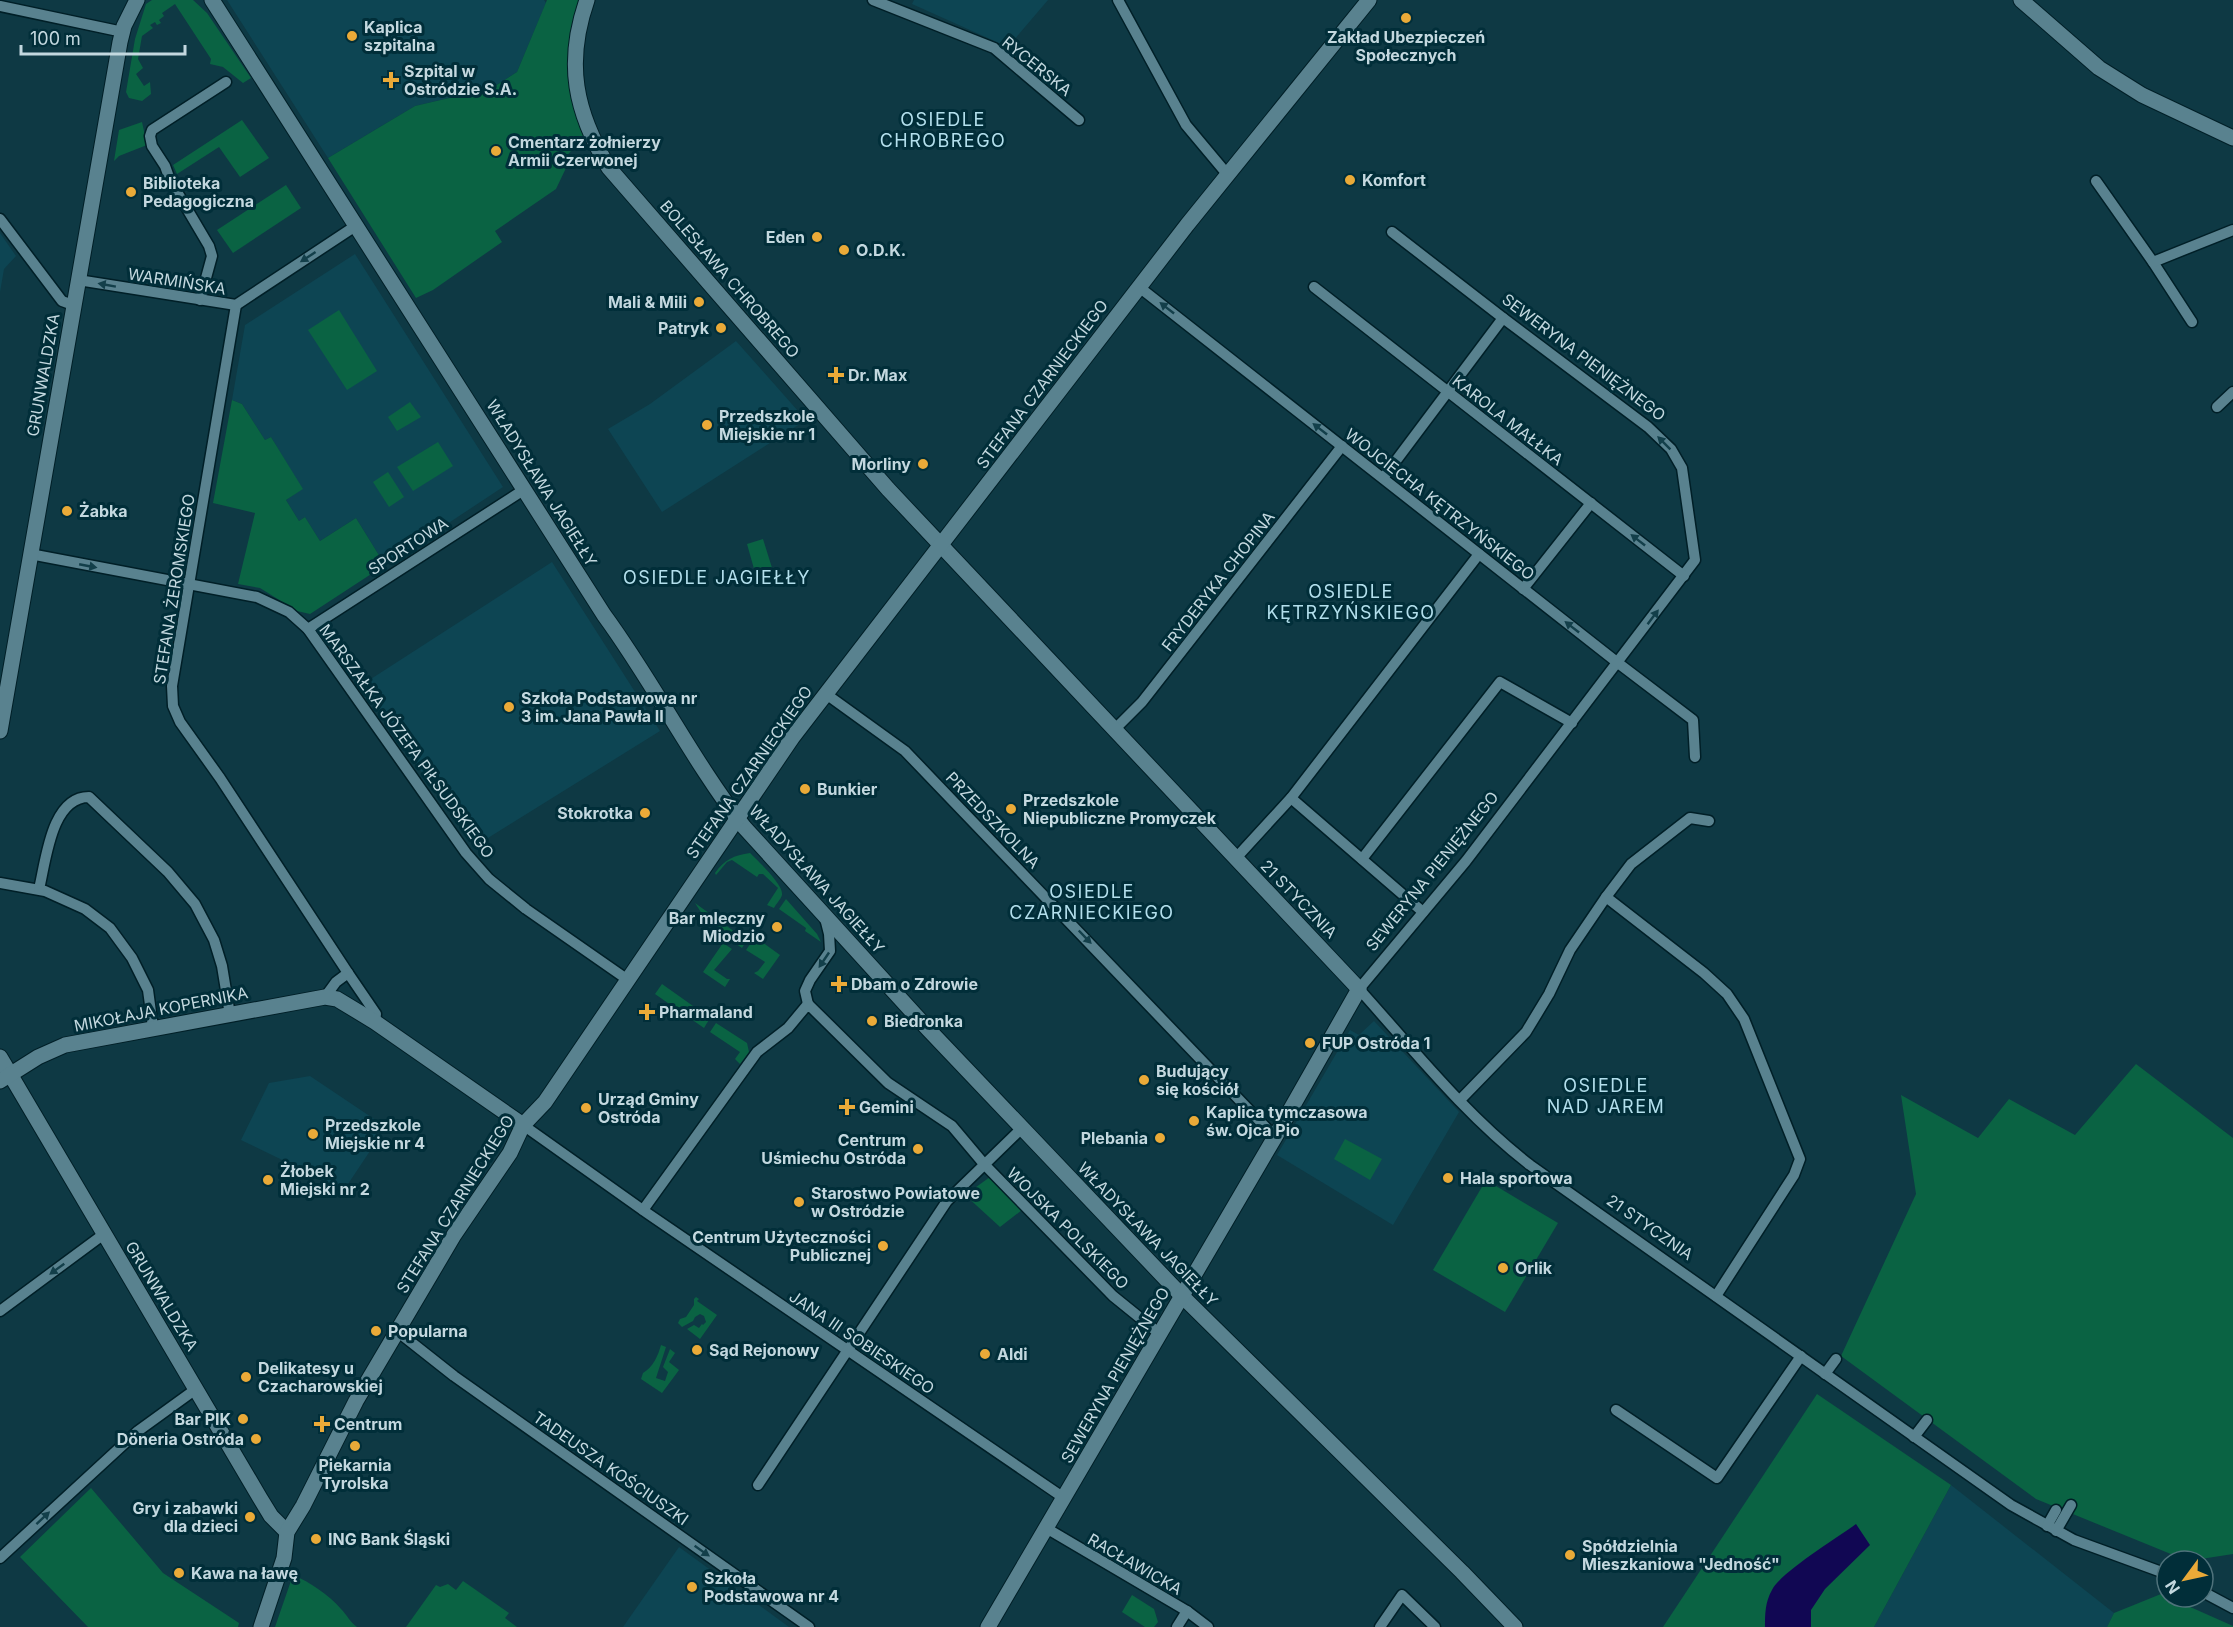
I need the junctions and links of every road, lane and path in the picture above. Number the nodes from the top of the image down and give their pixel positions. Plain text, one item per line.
1 (128, 0) edge
2 (137, 0) edge
3 (587, 0) edge
4 (873, 0) edge
5 (1118, 0) edge
6 (1369, 0) edge
7 (2021, 0) edge
8 (212, 3) edge
9 (0, 6) edge
10 (124, 29) junction
11 (226, 82) dead end
12 (1079, 120) dead end
13 (2233, 138) edge
14 (1227, 174) junction
15 (2096, 181) dead end
16 (0, 219) edge
17 (357, 225) junction
18 (2233, 230) edge
19 (1392, 232) dead end
20 (2153, 262) junction
21 (78, 280) junction
22 (1139, 286) junction
23 (1314, 287) dead end
24 (200, 300) junction
25 (236, 304) junction
26 (74, 305) junction
27 (1503, 318) junction
28 (2192, 321) dead end
29 (1449, 392) junction
30 (2233, 392) edge
31 (2217, 407) dead end
32 (1342, 446) junction
33 (1383, 478) junction
34 (525, 489) junction
35 (1591, 504) junction
36 (941, 545) junction
37 (30, 554) junction
38 (1479, 554) junction
39 (1684, 576) junction
40 (189, 586) junction
41 (1523, 589) junction
42 (308, 629) junction
43 (1618, 663) junction
44 (826, 694) junction
45 (1572, 723) junction
46 (1114, 730) junction
47 (0, 731) edge
48 (1695, 758) dead end
49 (1291, 798) junction
50 (738, 819) junction
51 (1709, 821) dead end
52 (1236, 858) junction
53 (1362, 859) junction
54 (0, 883) edge
55 (39, 889) junction
56 (1606, 897) junction
57 (823, 912) junction
58 (1424, 912) junction
59 (348, 973) junction
60 (628, 980) junction
61 (1359, 989) junction
62 (325, 998) junction
63 (808, 1004) junction
64 (230, 1014) junction
65 (375, 1022) junction
66 (153, 1028) junction
67 (0, 1057) edge
68 (5, 1078) edge
69 (1460, 1100) junction
70 (523, 1125) junction
71 (1022, 1128) junction
72 (1275, 1137) junction
73 (984, 1164) junction
74 (643, 1210) junction
75 (104, 1234) junction
76 (1182, 1296) junction
77 (1716, 1296) junction
78 (0, 1311) edge
79 (397, 1331) junction
80 (1160, 1334) junction
81 (847, 1350) junction
82 (1801, 1356) junction
83 (1836, 1359) dead end
84 (1825, 1374) junction
85 (196, 1389) junction
86 (1616, 1410) dead end
87 (1927, 1420) dead end
88 (1914, 1437) junction
89 (758, 1485) dead end
90 (1064, 1498) junction
91 (2071, 1505) dead end
92 (2056, 1510) dead end
93 (1046, 1528) junction
94 (2052, 1529) junction
95 (287, 1532) junction
96 (0, 1558) edge
97 (2155, 1570) edge
98 (2215, 1598) edge
99 (2233, 1608) edge
100 (1187, 1611) junction
101 (261, 1627) edge
102 (809, 1627) edge
103 (988, 1627) edge
104 (1177, 1627) edge
105 (1208, 1627) edge
106 (1380, 1627) edge
107 (1434, 1627) edge
108 (1515, 1627) edge

1 - 10 street, GRUNWALDZKA
2 - 10 street, GRUNWALDZKA
3 - 36 street, BOLESŁAWA CHROBREGO
4 - 12 street, RYCERSKA
5 - 14 street
6 - 14 street, STEFANA CZARNIECKIEGO
7 - 13 street
8 - 17 street, WŁADYSŁAWA JAGIEŁŁY
9 - 10 street
10 - 21 street, GRUNWALDZKA
11 - 24 street
14 - 22 street, STEFANA CZARNIECKIEGO
15 - 20 street
16 - 26 street
17 -> 25 street, WARMIŃSKA
17 - 34 street, WŁADYSŁAWA JAGIEŁŁY
18 - 20 street
19 - 27 street, SEWERYNA PIENIĘŻNEGO
20 - 28 street
24 -> 21 street, WARMIŃSKA
21 - 26 street, GRUNWALDZKA
32 -> 22 street, WOJCIECHA KĘTRZYŃSKIEGO
22 - 36 street, STEFANA CZARNIECKIEGO
23 - 29 street, KAROLA MAŁŁKA
24 - 25 street, WARMIŃSKA
25 - 40 street, STEFANA ŻEROMSKIEGO
26 - 37 street, GRUNWALDZKA
27 - 29 street
39 -> 27 street, SEWERYNA PIENIĘŻNEGO
29 - 33 street
29 - 35 street, KAROLA MAŁŁKA
30 - 31 street
32 - 33 street, WOJCIECHA KĘTRZYŃSKIEGO
32 - 46 street, FRYDERYKA CHOPINA
33 - 38 street, WOJCIECHA KĘTRZYŃSKIEGO
34 - 42 street, SPORTOWA
34 - 50 street, WŁADYSŁAWA JAGIEŁŁY
39 -> 35 street, KAROLA MAŁŁKA
35 - 41 street
36 - 44 street, STEFANA CZARNIECKIEGO
36 - 46 street, 21 STYCZNIA
37 -> 40 street, MARSZAŁKA JÓZEFA PIŁSUDSKIEGO
37 - 47 street, GRUNWALDZKA
38 - 41 street, WOJCIECHA KĘTRZYŃSKIEGO
38 - 49 street
43 -> 39 street, SEWERYNA PIENIĘŻNEGO
40 - 42 street, MARSZAŁKA JÓZEFA PIŁSUDSKIEGO
40 - 59 street, STEFANA ŻEROMSKIEGO
43 -> 41 street, WOJCIECHA KĘTRZYŃSKIEGO
42 - 60 street, MARSZAŁKA JÓZEFA PIŁSUDSKIEGO
43 - 45 street, SEWERYNA PIENIĘŻNEGO
43 - 48 street, WOJCIECHA KĘTRZYŃSKIEGO
44 - 50 street, STEFANA CZARNIECKIEGO
44 -> 72 street, PRZEDSZKOLNA
45 - 53 street
45 - 58 street, SEWERYNA PIENIĘŻNEGO
46 - 52 street, 21 STYCZNIA
49 - 52 street
49 - 53 street
50 - 57 street, WŁADYSŁAWA JAGIEŁŁY
50 - 60 street, STEFANA CZARNIECKIEGO
51 - 56 street
52 - 61 street, 21 STYCZNIA
53 - 58 street
54 - 55 street
55 - 64 street
55 - 66 street
56 - 69 street
56 - 77 street
57 -> 63 street
57 - 71 street, WŁADYSŁAWA JAGIEŁŁY
58 - 61 street, SEWERYNA PIENIĘŻNEGO
59 - 62 street
59 - 65 street
60 - 70 street, STEFANA CZARNIECKIEGO
61 - 69 street, 21 STYCZNIA
61 - 72 street, SEWERYNA PIENIĘŻNEGO
62 - 64 street, MIKOŁAJA KOPERNIKA
62 - 65 street
63 - 73 street
63 - 74 street
64 - 66 street, MIKOŁAJA KOPERNIKA
65 - 70 street
66 - 68 street, MIKOŁAJA KOPERNIKA
67 - 68 street, GRUNWALDZKA
68 - 75 street, GRUNWALDZKA
69 - 77 street, 21 STYCZNIA
70 - 74 street, JANA III SOBIESKIEGO
70 - 79 street, STEFANA CZARNIECKIEGO
71 - 73 street, WOJSKA POLSKIEGO
71 - 76 street, WŁADYSŁAWA JAGIEŁŁY
72 - 76 street, SEWERYNA PIENIĘŻNEGO
73 - 80 street, WOJSKA POLSKIEGO
73 - 81 street, WOJSKA POLSKIEGO
74 - 81 street, JANA III SOBIESKIEGO
75 -> 78 street
75 - 85 street, GRUNWALDZKA
76 - 80 street, SEWERYNA PIENIĘŻNEGO
76 - 108 street, WŁADYSŁAWA JAGIEŁŁY
77 - 82 street, 21 STYCZNIA
79 - 95 street, STEFANA CZARNIECKIEGO
79 -> 102 street, TADEUSZA KOŚCIUSZKI
80 - 90 street, SEWERYNA PIENIĘŻNEGO
81 - 89 street, WOJSKA POLSKIEGO
81 - 90 street, JANA III SOBIESKIEGO
82 - 84 street, 21 STYCZNIA
82 - 86 street
83 - 84 street
84 - 88 street, 21 STYCZNIA
85 - 95 street, GRUNWALDZKA
96 -> 85 street
87 - 88 street
88 - 94 street, 21 STYCZNIA
90 - 93 street, SEWERYNA PIENIĘŻNEGO
91 - 94 street
92 - 94 street
93 - 100 street, RACŁAWICKA
93 - 103 street, SEWERYNA PIENIĘŻNEGO
94 - 97 street, 21 STYCZNIA
95 - 101 street, STEFANA CZARNIECKIEGO
98 - 99 street
100 - 104 street
100 - 105 street, RACŁAWICKA
106 - 107 street

